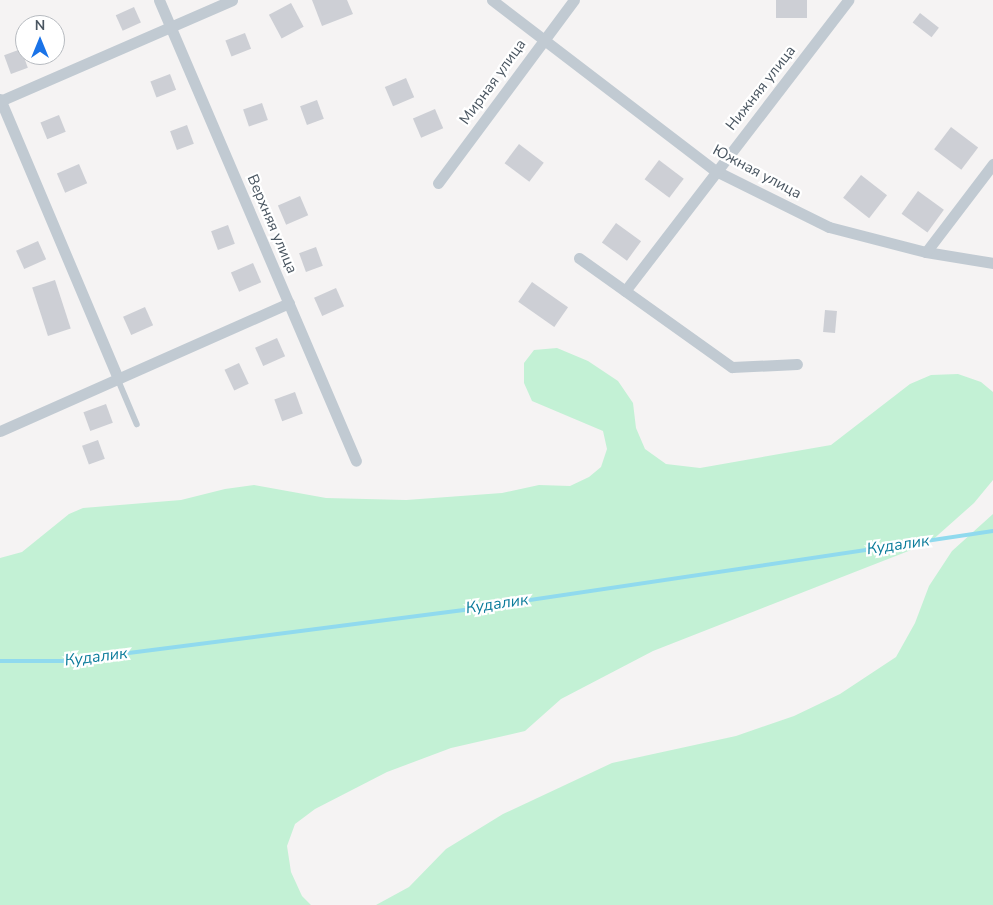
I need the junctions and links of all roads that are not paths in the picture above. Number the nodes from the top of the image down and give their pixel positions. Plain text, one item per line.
1 (159, 0) edge
2 (232, 0) edge
3 (492, 0) edge
4 (574, 0) edge
5 (848, 0) edge
6 (172, 28) junction
7 (543, 40) junction
8 (0, 100) edge
9 (993, 164) edge
10 (716, 170) junction
11 (438, 183) dead end
12 (926, 252) junction
13 (579, 258) dead end
14 (993, 263) edge
15 (624, 291) junction
16 (289, 303) junction
17 (797, 364) dead end
18 (118, 379) junction
19 (137, 424) dead end
20 (0, 431) edge
21 (356, 461) dead end

1 - 6 street, Верхняя улица
2 - 6 street
3 - 7 street, Южная улица
4 - 7 street, Мирная улица
5 - 10 street, Нижняя улица
6 - 8 street
6 - 16 street, Верхняя улица
7 - 10 street, Южная улица
7 - 11 street, Мирная улица
8 - 18 street
9 - 12 street
10 - 12 street, Южная улица
10 - 15 street, Нижняя улица
12 - 14 street, Южная улица
13 - 15 street
15 - 17 street
16 - 18 street
16 - 21 street, Верхняя улица
18 - 19 lane
18 - 20 street

